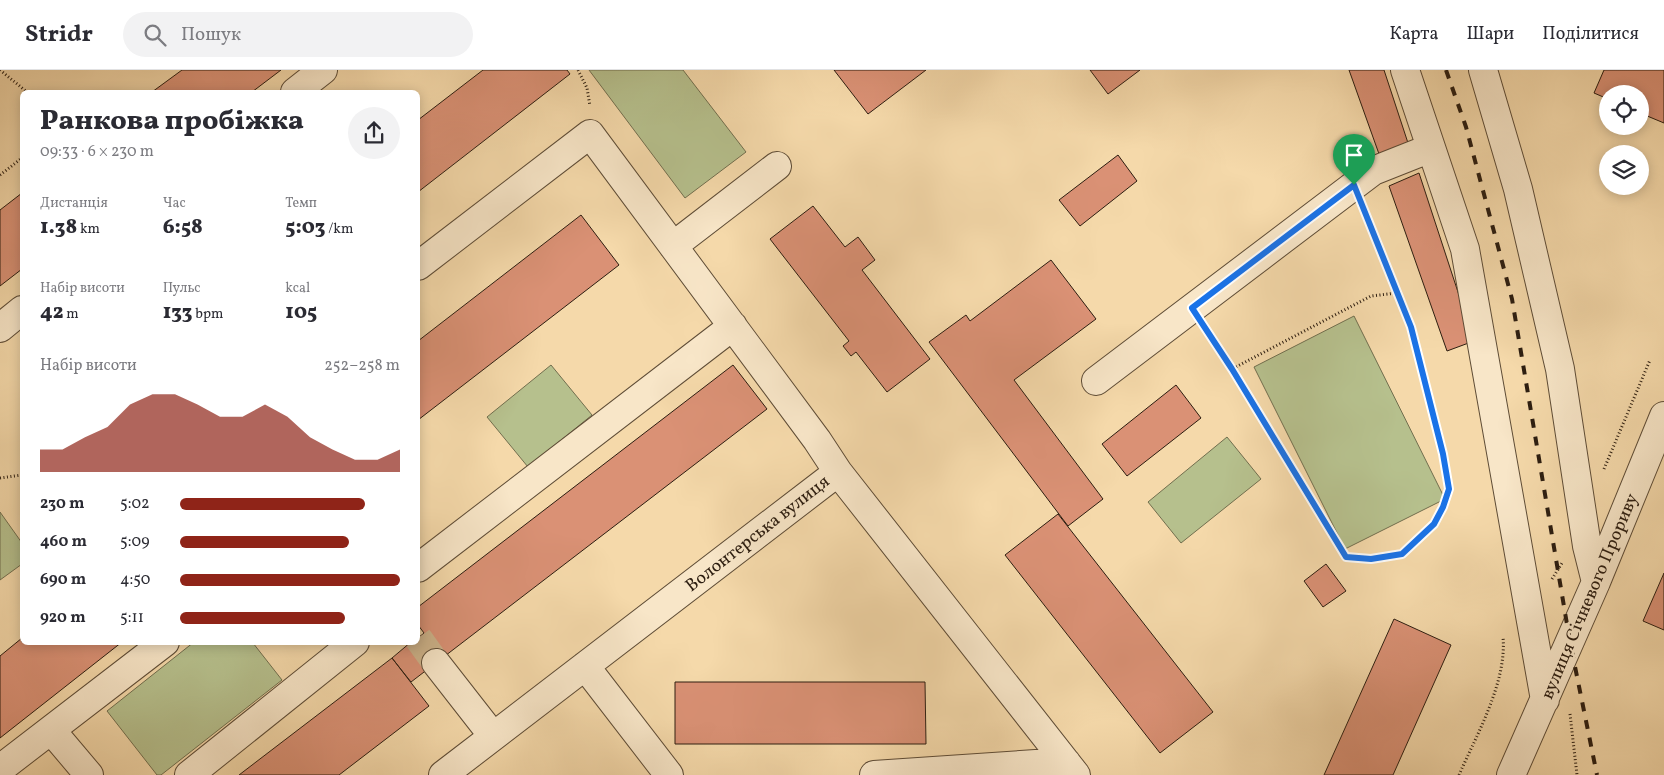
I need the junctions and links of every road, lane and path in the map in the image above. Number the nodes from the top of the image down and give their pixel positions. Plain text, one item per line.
1 (0, 70) edge
2 (323, 70) edge
3 (578, 70) edge
4 (1405, 70) edge
5 (1483, 70) edge
6 (25, 90) edge
7 (298, 90) edge
8 (590, 134) junction
9 (1431, 148) junction
10 (20, 160) edge
11 (777, 166) dead end
12 (0, 175) edge
13 (1354, 185) junction
14 (673, 246) junction
15 (420, 264) edge
16 (1397, 293) junction
17 (1192, 308) junction
18 (20, 312) edge
19 (733, 326) junction
20 (0, 328) edge
21 (1232, 369) junction
22 (1096, 381) dead end
23 (1664, 416) edge
24 (838, 472) junction
25 (20, 475) edge
26 (0, 478) edge
27 (420, 566) edge
28 (1596, 582) junction
29 (1503, 631) dead end
30 (161, 645) edge
31 (351, 645) edge
32 (436, 663) tunnel mouth
33 (585, 666) junction
34 (1557, 704) junction
35 (51, 730) junction
36 (493, 736) junction
37 (0, 768) edge
38 (1071, 768) edge
39 (89, 775) edge
40 (189, 775) edge
41 (443, 775) edge
42 (669, 775) edge
43 (874, 775) edge
44 (1459, 775) edge
45 (1511, 775) edge
46 (1577, 775) edge

1 - 6 path
2 - 7 street
3 - 8 path
4 - 9 street
5 - 28 street
8 - 14 street
8 - 15 street
9 - 13 street
9 - 34 street
10 - 12 path
11 - 14 street
13 - 16 path
13 - 17 street
14 - 19 street
16 - 21 path
16 - 21 path
17 - 21 path
17 - 22 street
18 - 20 street
19 - 24 street
19 - 27 street
23 - 28 street, вулиця Січневого Прориву
24 - 33 street, Волонтерська вулиця
24 - 38 street, Волонтерська вулиця
25 - 26 path
28 - 34 street, вулиця Січневого Прориву
29 - 44 path
30 - 35 street
31 - 40 street
32 - 36 street
33 - 36 street, Волонтерська вулиця
33 - 42 street
34 - 45 street, вулиця Січневого Прориву
34 - 46 path
35 - 37 street
35 - 39 street
36 - 41 street, Волонтерська вулиця
38 - 43 street

